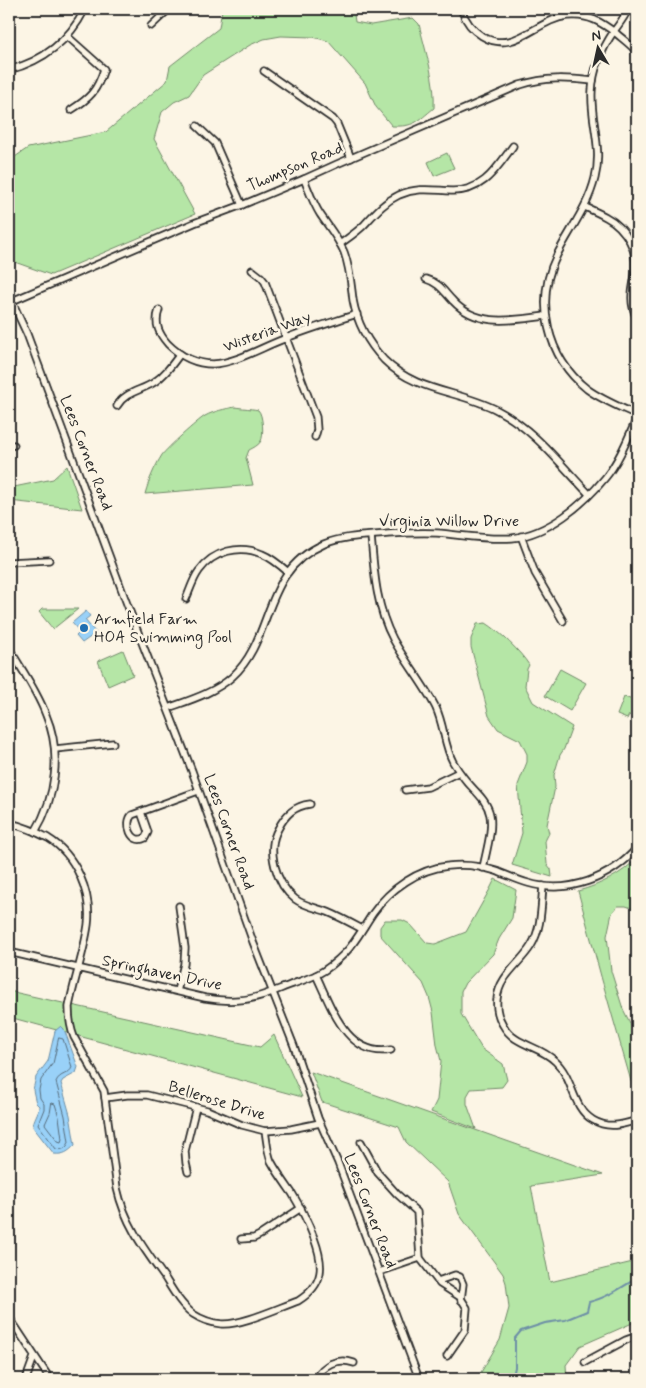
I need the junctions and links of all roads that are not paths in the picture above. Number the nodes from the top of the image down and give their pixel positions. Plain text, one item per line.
1 (85, 9) edge
2 (169, 9) edge
3 (461, 9) edge
4 (628, 9) edge
5 (151, 26) dead end
6 (614, 32) junction
7 (67, 36) junction
8 (637, 52) edge
9 (9, 70) edge
10 (264, 71) dead end
11 (593, 81) junction
12 (71, 110) dead end
13 (197, 126) dead end
14 (512, 146) dead end
15 (351, 158) junction
16 (304, 179) junction
17 (242, 205) junction
18 (585, 207) junction
19 (340, 244) junction
20 (252, 270) dead end
21 (426, 279) dead end
22 (10, 298) edge
23 (159, 310) dead end
24 (357, 314) junction
25 (546, 316) junction
26 (637, 318) edge
27 (286, 338) junction
28 (180, 354) junction
29 (117, 406) dead end
30 (637, 417) edge
31 (315, 437) dead end
32 (590, 494) junction
33 (371, 536) junction
34 (521, 536) junction
35 (49, 560) dead end
36 (9, 562) edge
37 (288, 572) junction
38 (186, 599) dead end
39 (563, 621) dead end
40 (9, 648) edge
41 (168, 708) junction
42 (113, 743) dead end
43 (55, 749) junction
44 (459, 772) junction
45 (405, 790) dead end
46 (198, 791) junction
47 (310, 804) dead end
48 (141, 812) junction
49 (9, 823) edge
50 (35, 832) junction
51 (637, 848) edge
52 (484, 868) junction
53 (543, 886) junction
54 (179, 906) dead end
55 (362, 929) junction
56 (9, 952) edge
57 (78, 968) junction
58 (316, 975) junction
59 (177, 991) junction
60 (273, 991) junction
61 (391, 1050) dead end
62 (105, 1098) junction
63 (196, 1107) junction
64 (637, 1120) edge
65 (320, 1123) junction
66 (265, 1131) junction
67 (361, 1142) dead end
68 (188, 1172) dead end
69 (301, 1208) junction
70 (241, 1238) dead end
71 (420, 1258) junction
72 (379, 1272) junction
73 (438, 1281) junction
74 (461, 1300) junction
75 (9, 1317) edge
76 (637, 1336) edge
77 (447, 1356) dead end
78 (34, 1357) junction
79 (585, 1362) dead end
80 (354, 1363) dead end
81 (26, 1379) edge
82 (50, 1379) edge
83 (315, 1379) edge
84 (419, 1379) edge

1 - 7 street
2 - 5 street
3 - 6 street
4 - 6 street
6 - 8 street
6 - 11 street
7 - 9 street
7 - 12 street
10 - 15 street
11 - 15 street, Thompson Road
11 - 18 street
13 - 17 street
14 - 19 street
15 - 16 street, Thompson Road
16 - 17 street, Thompson Road
16 - 19 street
17 - 22 street, Thompson Road
18 - 25 street
18 - 26 street
19 - 24 street
20 - 27 street
21 - 25 street
22 - 41 street, Lees Corner Road
23 - 28 street, Wisteria Way
24 - 27 street, Wisteria Way
24 - 32 street
25 - 30 street
27 - 28 street, Wisteria Way
27 - 31 street
28 - 29 street
30 - 32 street, Virginia Willow Drive
32 - 34 street, Virginia Willow Drive
33 - 34 street, Virginia Willow Drive
33 - 37 street, Virginia Willow Drive
33 - 44 street
34 - 39 street
35 - 36 street
37 - 38 street
37 - 41 street, Virginia Willow Drive
40 - 43 street
41 - 46 street, Lees Corner Road
42 - 43 street
43 - 50 street
44 - 45 street
44 - 52 street
46 - 48 street
46 - 60 street, Lees Corner Road
47 - 55 street
48 - 48 street
49 - 50 street
50 - 57 street
51 - 53 street, Springhaven Drive
52 - 53 street, Springhaven Drive
52 - 55 street, Springhaven Drive
53 - 64 street
54 - 59 street
55 - 58 street, Springhaven Drive
56 - 57 street, Springhaven Drive
57 - 59 street, Springhaven Drive
57 - 62 street
58 - 60 street, Springhaven Drive
58 - 61 street
59 - 60 street, Springhaven Drive
60 - 65 street, Lees Corner Road
62 - 63 street, Bellerose Drive
62 - 69 street
63 - 66 street, Bellerose Drive
63 - 68 street
65 - 66 street, Bellerose Drive
65 - 72 street, Lees Corner Road
66 - 69 street
67 - 71 street
69 - 70 street
71 - 72 street
71 - 73 street
72 - 84 street, Lees Corner Road
73 - 74 street
73 - 74 street
74 - 77 street
75 - 78 street
76 - 79 street
78 - 81 street
78 - 82 street
80 - 83 street

